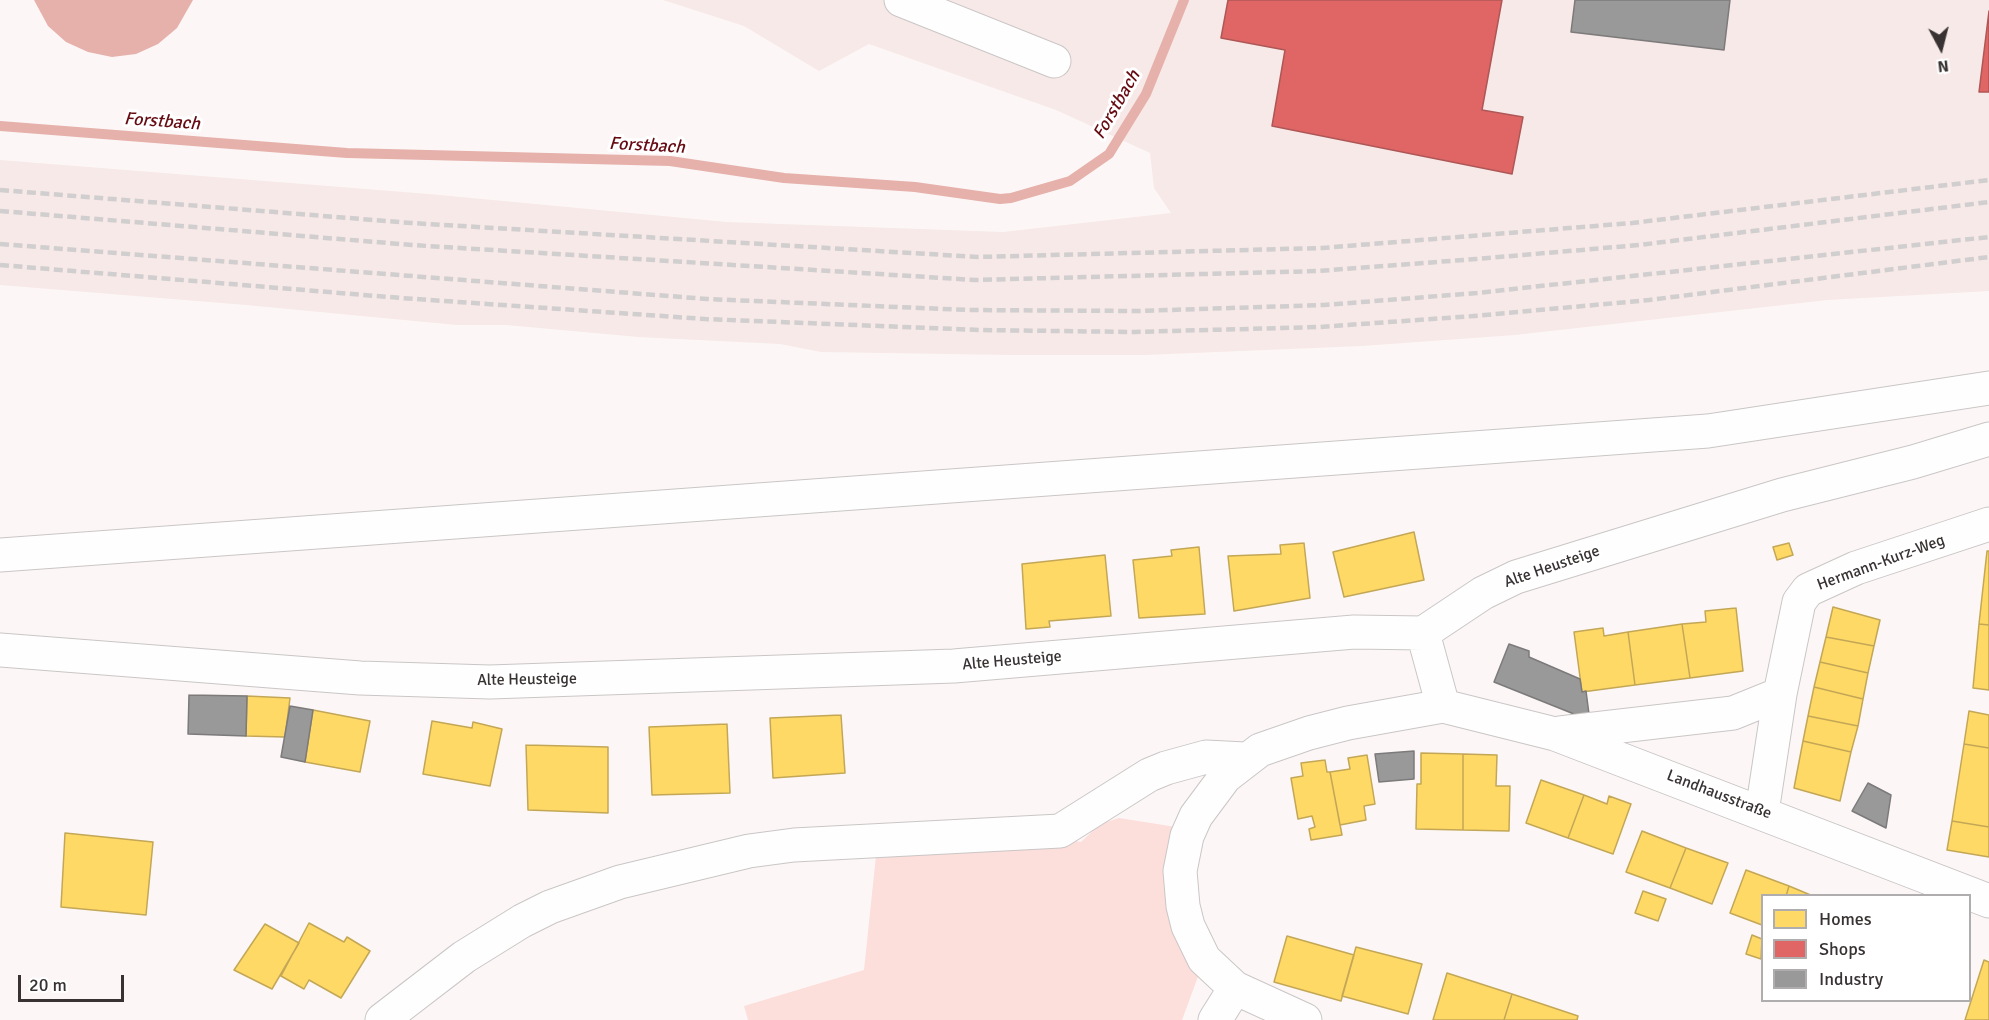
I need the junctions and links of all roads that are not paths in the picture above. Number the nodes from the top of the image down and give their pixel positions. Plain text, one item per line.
1 (901, 0) edge
2 (1054, 61) dead end
3 (1989, 388) edge
4 (1989, 439) edge
5 (1989, 524) edge
6 (0, 555) edge
7 (1423, 633) junction
8 (0, 650) edge
9 (1780, 694) junction
10 (1443, 706) junction
11 (1555, 734) junction
12 (1245, 759) junction
13 (1762, 812) junction
14 (1989, 901) edge
15 (1235, 988) junction
16 (382, 1020) edge
17 (1215, 1020) edge
18 (1305, 1020) edge

1 - 2 street
3 - 6 street
4 - 7 street, Alte Heusteige
5 - 9 street, Hermann-Kurz-Weg
7 - 8 street, Alte Heusteige
7 - 10 street
9 - 11 street
9 - 13 street, Hermann-Kurz-Weg
10 - 11 street, Landhausstraße
10 - 12 street, Landhausstraße
11 - 13 street, Landhausstraße
12 - 15 street, Landhausstraße
12 - 16 street
13 - 14 street, Landhausstraße
15 - 17 street
15 - 18 street, Landhausstraße

